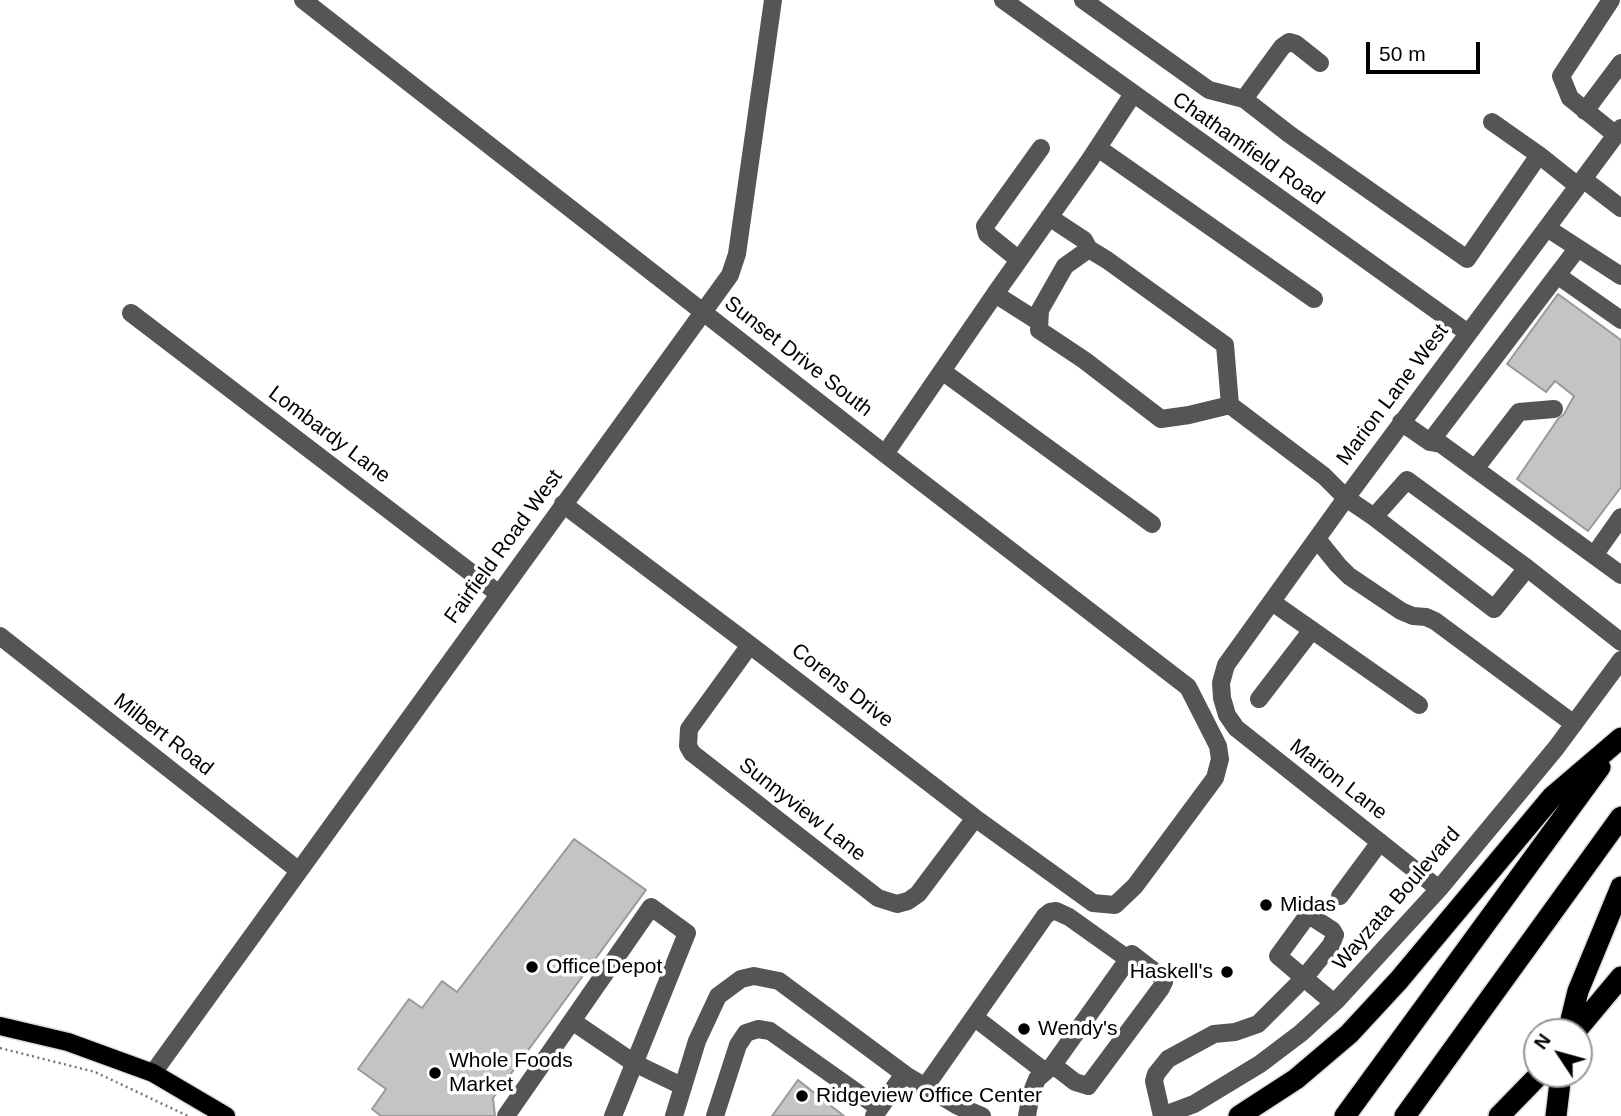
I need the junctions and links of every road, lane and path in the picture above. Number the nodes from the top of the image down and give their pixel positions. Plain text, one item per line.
1 (303, 0) edge
2 (773, 0) edge
3 (1003, 0) edge
4 (1083, 0) edge
5 (1611, 0) edge
6 (1320, 62) dead end
7 (1621, 63) edge
8 (1133, 94) junction
9 (1244, 99) junction
10 (1585, 111) junction
11 (1492, 122) dead end
12 (1618, 131) edge
13 (1041, 148) dead end
14 (1098, 148) junction
15 (1539, 155) junction
16 (1581, 183) junction
17 (1621, 208) edge
18 (1049, 217) junction
19 (1547, 228) junction
20 (1089, 249) junction
21 (1577, 249) junction
22 (1019, 260) junction
23 (1557, 275) junction
24 (1621, 276) edge
25 (995, 294) junction
26 (1314, 299) dead end
27 (704, 311) junction
28 (131, 313) dead end
29 (1621, 320) edge
30 (1039, 322) junction
31 (1468, 333) junction
32 (942, 372) junction
33 (1230, 405) junction
34 (1554, 408) dead end
35 (1401, 422) junction
36 (1430, 442) junction
37 (885, 454) junction
38 (1475, 469) junction
39 (1346, 498) junction
40 (563, 504) junction
41 (1374, 517) junction
42 (1621, 517) edge
43 (1152, 524) dead end
44 (1317, 539) junction
45 (1595, 554) junction
46 (1527, 568) junction
47 (1621, 575) edge
48 (499, 593) junction
49 (1272, 602) junction
50 (1312, 629) junction
51 (0, 636) edge
52 (1621, 642) edge
53 (750, 645) junction
54 (1621, 660) edge
55 (1222, 698) joint
56 (1259, 699) dead end
57 (1419, 705) dead end
58 (1574, 724) junction
59 (1621, 738) edge
60 (1621, 817) edge
61 (975, 818) junction
62 (1380, 842) junction
63 (298, 870) junction
64 (1621, 887) edge
65 (1439, 889) junction
66 (1340, 896) dead end
67 (1093, 903) joint
68 (1128, 959) junction
69 (1621, 976) edge
70 (1334, 1003) junction
71 (974, 1017) junction
72 (1571, 1018) edge
73 (1587, 1018) edge
74 (572, 1021) junction
75 (0, 1026) edge
76 (0, 1048) edge
77 (634, 1063) junction
78 (1048, 1068) junction
79 (153, 1073) junction
80 (904, 1074) junction
81 (682, 1086) junction
82 (925, 1087) junction
83 (1526, 1088) edge
84 (1559, 1088) edge
85 (1557, 1108) edge
86 (877, 1112) edge
87 (188, 1116) edge
88 (226, 1116) edge
89 (506, 1116) edge
90 (613, 1116) edge
91 (674, 1116) edge
92 (715, 1116) edge
93 (982, 1116) edge
94 (1027, 1116) edge
95 (1162, 1116) edge
96 (1240, 1116) edge
97 (1345, 1116) edge
98 (1405, 1116) edge
99 (1499, 1116) edge

1 - 27 street, Sunset Drive South
2 - 27 street, Fairfield Road West
3 - 8 street, Chathamfield Road
4 - 9 street
5 - 10 street
6 - 9 street
7 - 10 street
8 - 14 street
8 - 31 street, Chathamfield Road
9 - 15 street
10 - 12 street
11 - 15 street
12 - 16 street, Marion Lane West
13 - 22 street
14 - 18 street
14 - 26 street
15 - 16 street
16 - 17 street
16 - 19 street, Marion Lane West
18 - 20 street
18 - 22 street
19 - 21 street
19 - 31 street, Marion Lane West
20 - 30 street
20 - 33 street
21 - 23 street
21 - 24 street
22 - 25 street
23 - 29 street
23 - 36 street
25 - 30 street
25 - 32 street
27 - 37 street, Sunset Drive South
27 - 40 street, Fairfield Road West
28 - 48 street, Lombardy Lane
30 - 33 street
31 - 35 street, Marion Lane West
32 - 37 street
32 - 43 street
33 - 39 street
34 - 38 street
35 - 36 street
35 - 39 street, Marion Lane West
36 - 38 street
37 - 67 street, Sunset Drive South
38 - 45 street
39 - 41 street
39 - 44 street, Marion Lane West
40 - 48 street, Fairfield Road West
40 - 53 street, Corens Drive
41 - 46 street
41 - 46 street
42 - 45 street
44 - 49 street, Marion Lane West
44 - 58 street
45 - 47 street
46 - 52 street
48 - 63 street, Fairfield Road West
49 - 50 street
49 - 55 street, Marion Lane West
50 - 56 street
50 - 57 street
51 - 63 street, Milbert Road
53 - 61 street, Corens Drive
53 - 61 street, Sunnyview Lane
54 - 58 street, Wayzata Boulevard
55 - 62 street, Marion Lane
58 - 65 street, Wayzata Boulevard
59 - 96 highway
59 - 97 highway
60 - 98 highway
61 - 67 street, Corens Drive
62 - 65 street, Marion Lane
62 - 66 street
63 - 79 street, Fairfield Road West
64 - 72 highway
65 - 70 street, Wayzata Boulevard
68 - 71 street
68 - 78 street
68 - 78 street
69 - 73 highway
70 - 95 street, Wayzata Boulevard
70 - 95 street
71 - 78 street
71 - 82 street
74 - 77 street
74 - 77 street
74 - 89 street
75 - 79 main road
76 - 87 path
77 - 81 street
77 - 90 street
78 - 94 street
79 - 88 main road
80 - 81 street
80 - 82 street
80 - 86 street
81 - 91 street
82 - 93 street
83 - 99 highway
84 - 85 highway
86 - 92 street

